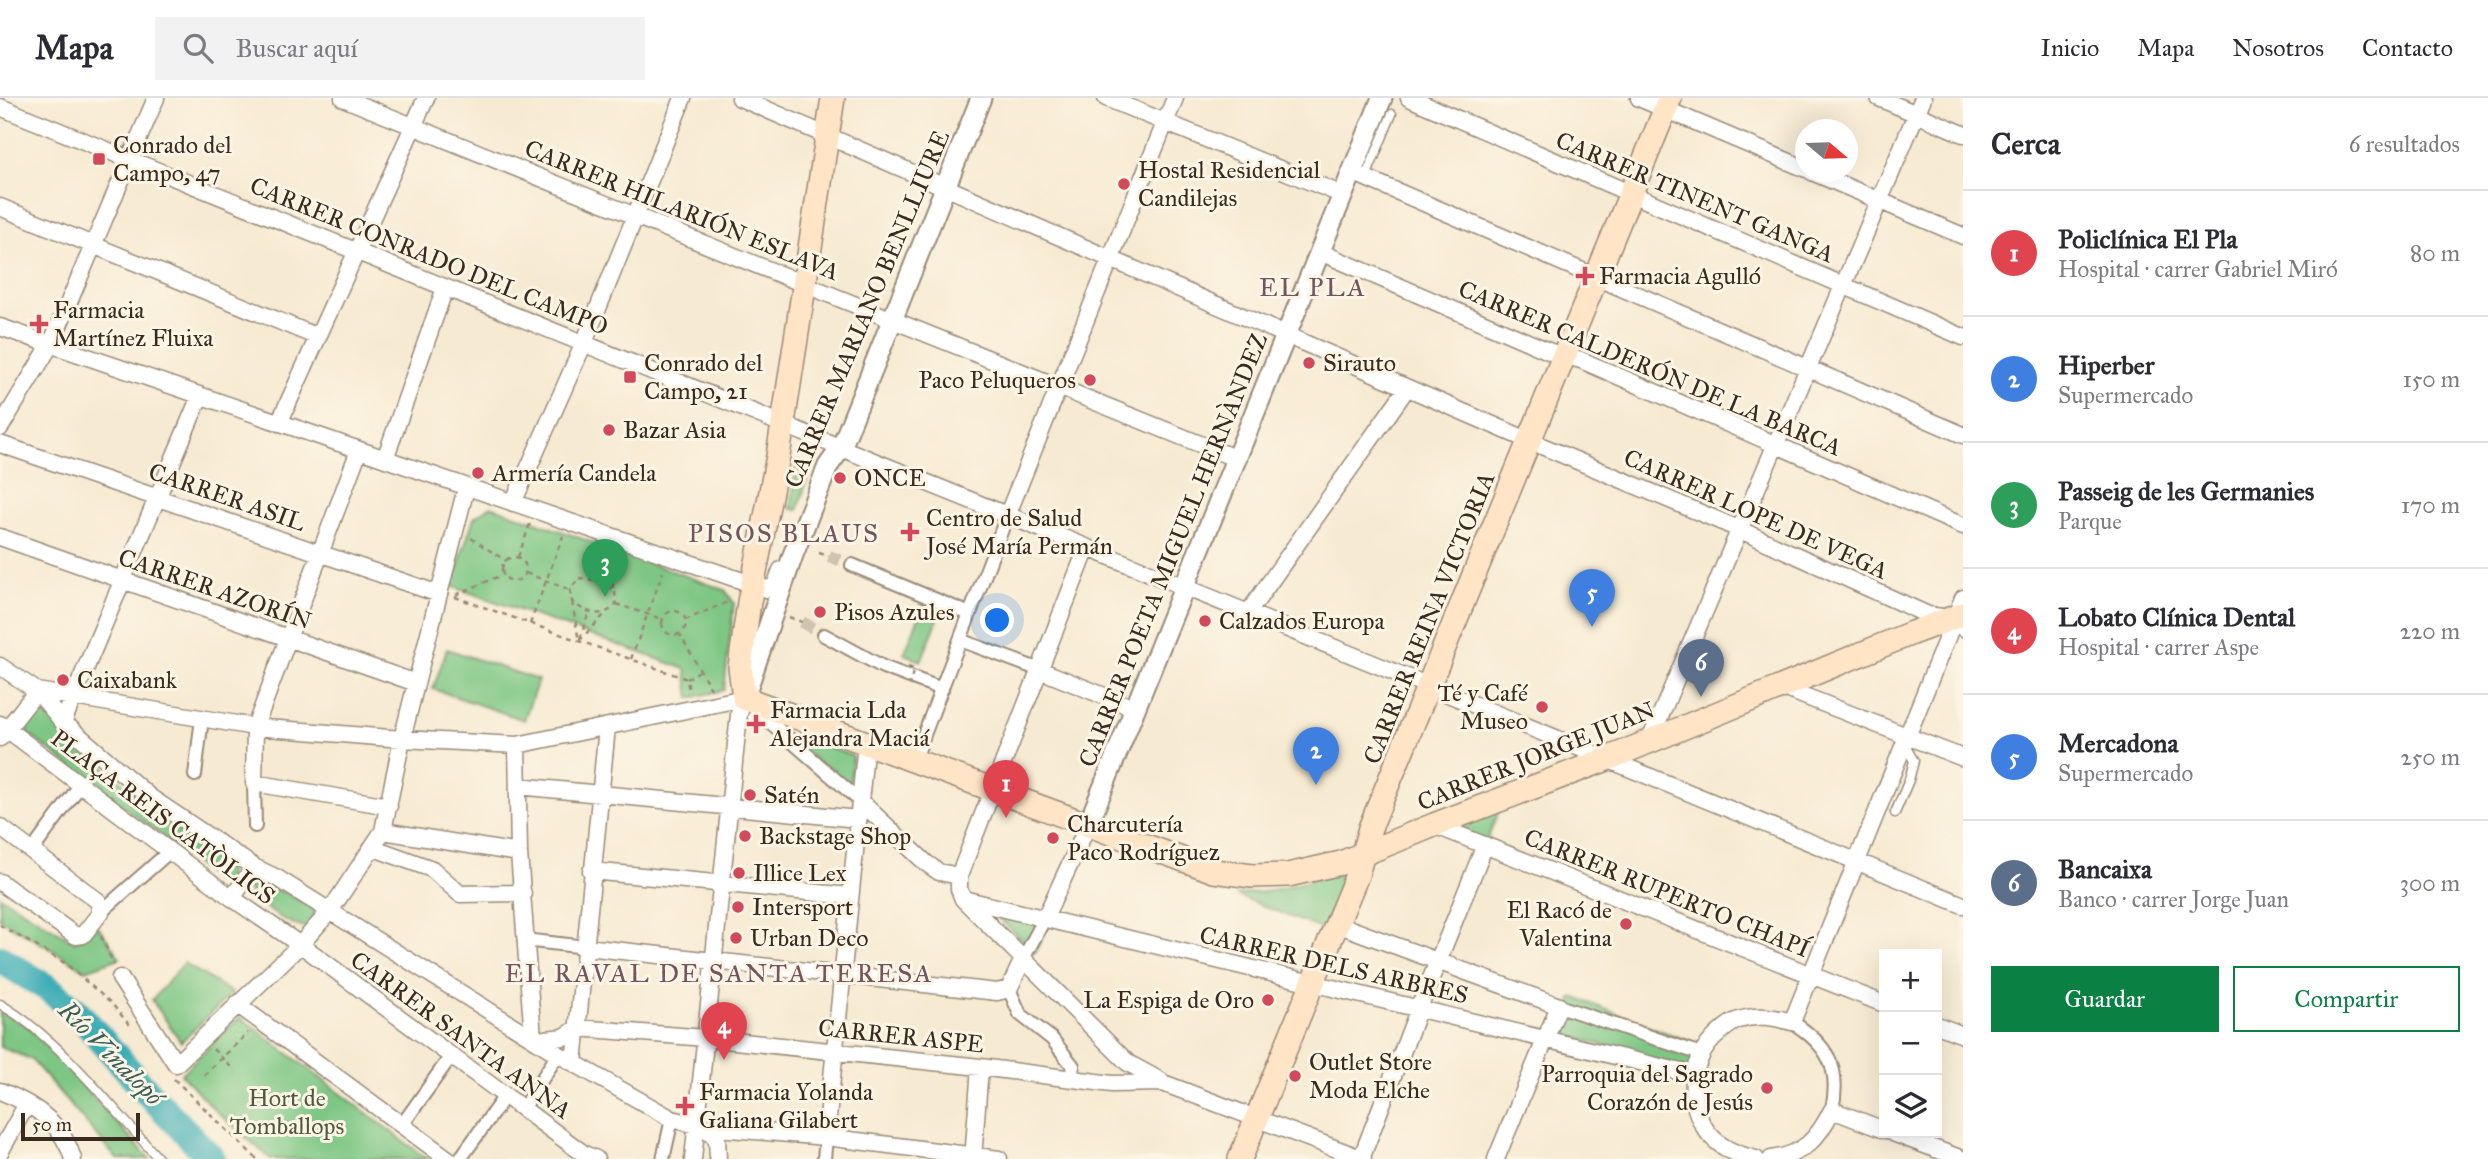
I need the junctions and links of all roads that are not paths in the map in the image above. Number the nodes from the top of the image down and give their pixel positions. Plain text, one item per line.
1 (156, 98) edge
2 (343, 98) edge
3 (426, 98) edge
4 (683, 98) edge
5 (740, 98) edge
6 (833, 98) edge
7 (981, 98) edge
8 (1107, 98) edge
9 (1175, 98) edge
10 (1409, 98) edge
11 (1639, 98) edge
12 (1879, 98) edge
13 (1923, 98) edge
14 (1667, 104) edge
15 (1387, 106) edge
16 (0, 107) edge
17 (1916, 114) junction
18 (1165, 123) junction
19 (413, 126) junction
20 (1963, 134) edge
21 (827, 136) junction
22 (130, 159) junction
23 (1795, 164) edge
24 (1359, 174) junction
25 (1835, 182) edge
26 (945, 187) junction
27 (1630, 194) junction
28 (1343, 195) junction
29 (1880, 201) junction
30 (0, 207) edge
31 (635, 217) junction
32 (1963, 236) edge
33 (93, 245) junction
34 (356, 252) junction
35 (1320, 252) junction
36 (1111, 258) junction
37 (1597, 277) junction
38 (804, 284) junction
39 (1843, 286) junction
40 (445, 288) junction
41 (893, 320) junction
42 (0, 327) edge
43 (1286, 335) junction
44 (318, 337) junction
45 (1963, 337) edge
46 (51, 344) junction
47 (584, 344) junction
48 (1564, 355) junction
49 (1808, 368) junction
50 (1059, 387) junction
51 (1407, 388) junction
52 (200, 396) junction
53 (279, 423) junction
54 (783, 424) junction
55 (0, 428) edge
56 (1963, 435) edge
57 (1530, 441) junction
58 (0, 444) edge
59 (1775, 445) junction
60 (841, 448) junction
61 (359, 450) junction
62 (385, 459) junction
63 (1237, 459) junction
64 (466, 488) junction
65 (158, 498) junction
66 (513, 503) junction
67 (1007, 516) junction
68 (1963, 526) edge
69 (1738, 531) junction
70 (0, 537) edge
71 (1087, 548) junction
72 (320, 553) junction
73 (793, 555) junction
74 (852, 565) tunnel mouth
75 (123, 580) junction
76 (753, 583) junction
77 (1184, 587) junction
78 (446, 595) junction
79 (1248, 612) junction
80 (970, 614) junction
81 (1961, 615) edge
82 (824, 635) tunnel mouth
83 (289, 638) junction
84 (960, 640) junction
85 (0, 666) edge
86 (1040, 670) junction
87 (416, 683) junction
88 (1429, 686) junction
89 (1781, 687) junction
90 (942, 689) junction
91 (37, 691) junction
92 (74, 696) junction
93 (749, 707) junction
94 (1136, 709) junction
95 (202, 718) junction
96 (63, 722) junction
97 (255, 727) junction
98 (607, 727) junction
99 (2, 730) edge
100 (402, 739) junction
101 (1650, 740) junction
102 (1906, 740) junction
103 (866, 743) junction
104 (517, 745) junction
105 (1963, 758) edge
106 (1607, 759) junction
107 (914, 761) junction
108 (195, 775) dead end
109 (254, 783) junction
110 (81, 784) junction
111 (518, 786) junction
112 (993, 790) junction
113 (599, 793) junction
114 (860, 801) junction
115 (730, 805) junction
116 (388, 806) junction
117 (1895, 813) dead end
118 (858, 819) junction
119 (1088, 825) junction
120 (1434, 825) junction
121 (255, 826) dead end
122 (0, 827) edge
123 (383, 831) junction
124 (1485, 845) junction
125 (374, 848) junction
126 (32, 851) junction
127 (170, 851) junction
128 (519, 853) junction
129 (1362, 855) junction
130 (1858, 862) junction
131 (254, 867) junction
132 (591, 871) junction
133 (959, 876) junction
134 (0, 882) edge
135 (721, 883) junction
136 (523, 893) junction
137 (850, 896) junction
138 (232, 898) junction
139 (963, 899) junction
140 (1963, 905) edge
141 (330, 911) junction
142 (98, 916) junction
143 (1045, 918) junction
144 (1337, 924) junction
145 (524, 940) junction
146 (300, 945) junction
147 (586, 947) junction
148 (1023, 959) junction
149 (714, 960) junction
150 (1438, 961) junction
151 (842, 975) junction
152 (1811, 975) junction
153 (120, 978) road end
154 (1312, 984) junction
155 (1009, 989) junction
156 (1879, 1002) edge
157 (0, 1004) edge
158 (237, 1004) junction
159 (1559, 1006) junction
160 (1419, 1008) junction
161 (1793, 1022) junction
162 (1942, 1027) edge
163 (578, 1028) junction
164 (1963, 1035) edge
165 (706, 1038) junction
166 (1546, 1038) junction
167 (535, 1039) junction
168 (834, 1052) junction
169 (558, 1054) junction
170 (1701, 1054) junction
171 (451, 1056) junction
172 (574, 1063) junction
173 (980, 1067) junction
174 (1694, 1074) junction
175 (1071, 1079) junction
176 (1163, 1083) junction
177 (0, 1091) edge
178 (505, 1096) junction
179 (27, 1104) junction
180 (523, 1109) junction
181 (1832, 1110) junction
182 (1257, 1118) junction
183 (672, 1119) junction
184 (402, 1125) junction
185 (701, 1126) junction
186 (1879, 1128) edge
187 (736, 1129) junction
188 (826, 1136) junction
189 (1905, 1138) edge
190 (0, 1152) edge
191 (719, 1154) edge
192 (973, 1157) edge
193 (1736, 1157) edge
194 (73, 1159) edge
195 (159, 1159) edge
196 (448, 1159) edge
197 (460, 1159) edge
198 (596, 1159) edge
199 (663, 1159) edge
200 (693, 1159) edge
201 (824, 1159) edge
202 (999, 1159) edge
203 (1240, 1159) edge
204 (1362, 1159) edge
205 (1496, 1159) edge
206 (1756, 1159) edge
207 (1771, 1159) edge
208 (1962, 1159) edge

1 - 22 street
2 - 19 street, CARRER HILARIÓN ESLAVA
3 - 19 street
4 - 31 street
5 - 21 street, CARRER LOPE DE VEGA
6 - 21 main road
7 - 26 street, CARRER MARIANO BENLLIURE
8 - 18 street
9 - 18 street
10 - 27 street, CARRER TINENT GANGA
11 - 14 street
12 - 17 street
13 - 17 street
14 - 23 street
14 - 27 main road, CARRER REINA VICTORIA
15 - 24 street, CARRER POETA MIGUEL HERNÀNDEZ
16 - 22 street, CARRER CONRADO DEL CAMPO
17 - 20 street
17 - 29 street
18 - 28 street
18 - 36 street
19 - 31 street, CARRER HILARIÓN ESLAVA
19 - 34 street
21 - 26 street, CARRER LOPE DE VEGA
21 - 38 main road
22 - 33 street
22 - 34 street, CARRER CONRADO DEL CAMPO
24 - 28 street, CARRER POETA MIGUEL HERNÀNDEZ
24 - 37 street
25 - 29 street
26 - 36 street, CARRER LOPE DE VEGA
26 - 41 street, CARRER MARIANO BENLLIURE
27 - 37 main road, CARRER REINA VICTORIA
27 - 39 street, CARRER TINENT GANGA
28 - 35 street, CARRER POETA MIGUEL HERNÀNDEZ
29 - 32 street
29 - 39 street
30 - 33 street
31 - 38 street, CARRER HILARIÓN ESLAVA
31 - 47 street
33 - 44 street
33 - 46 street
34 - 40 street, CARRER CONRADO DEL CAMPO
34 - 44 street
35 - 43 street, CARRER POETA MIGUEL HERNÀNDEZ
35 - 48 street, CARRER CALDERÓN DE LA BARCA
36 - 43 street, CARRER LOPE DE VEGA
36 - 50 street
37 - 48 main road, CARRER REINA VICTORIA
37 - 49 street
38 - 41 street, CARRER HILARIÓN ESLAVA
38 - 54 main road
39 - 45 street, CARRER TINENT GANGA
39 - 49 street
40 - 47 street, CARRER CONRADO DEL CAMPO
40 - 62 street
41 - 50 street, CARRER HILARIÓN ESLAVA
41 - 60 street, CARRER MARIANO BENLLIURE
42 - 46 street
43 - 51 street, CARRER LOPE DE VEGA
43 - 63 street, CARRER POETA MIGUEL HERNÀNDEZ
44 - 53 street
46 - 52 street
46 - 55 street
47 - 54 street, CARRER CONRADO DEL CAMPO
47 - 66 street
48 - 57 main road, CARRER REINA VICTORIA
48 - 59 street, CARRER CALDERÓN DE LA BARCA
49 - 56 street
49 - 59 street
50 - 63 street, CARRER HILARIÓN ESLAVA
50 - 67 street
51 - 57 street, CARRER LOPE DE VEGA
51 - 79 street
52 - 53 street
52 - 65 street
53 - 61 street
54 - 60 street, CARRER CONRADO DEL CAMPO
54 - 76 main road
57 - 69 street, CARRER LOPE DE VEGA
57 - 88 main road, CARRER REINA VICTORIA
58 - 65 street, CARRER ASIL
59 - 68 street, CARRER CALDERÓN DE LA BARCA
59 - 69 street
60 - 67 street, CARRER CONRADO DEL CAMPO
60 - 73 street, CARRER MARIANO BENLLIURE
61 - 62 street
61 - 72 street
62 - 64 street
63 - 77 street, CARRER POETA MIGUEL HERNÀNDEZ
64 - 66 street
64 - 78 street
65 - 72 street, CARRER ASIL
65 - 75 street
66 - 76 street
67 - 71 street, CARRER CONRADO DEL CAMPO
67 - 80 street
69 - 81 street, CARRER LOPE DE VEGA
69 - 101 street
70 - 75 street, CARRER AZORÍN
71 - 77 street, CARRER CONRADO DEL CAMPO
71 - 86 street
72 - 78 street, CARRER ASIL
72 - 83 street
73 - 76 street
73 - 93 street, CARRER MARIANO BENLLIURE
74 - 80 street
75 - 83 street, CARRER AZORÍN
75 - 92 street
76 - 93 main road
77 - 79 street, CARRER CONRADO DEL CAMPO
77 - 94 street, CARRER POETA MIGUEL HERNÀNDEZ
78 - 87 street
79 - 88 street, CARRER CONRADO DEL CAMPO
80 - 84 street
81 - 89 main road, CARRER JORGE JUAN
81 - 102 street
82 - 90 street
83 - 87 street, CARRER AZORÍN
83 - 97 street
84 - 86 street
84 - 90 street
85 - 91 street, PLAÇA REIS CATÒLICS
86 - 94 street
86 - 112 street
87 - 100 street
88 - 106 street, CARRER CONRADO DEL CAMPO
88 - 129 main road, CARRER REINA VICTORIA
89 - 101 main road, CARRER JORGE JUAN
89 - 102 street
90 - 107 street
91 - 92 street
91 - 96 street, PLAÇA REIS CATÒLICS
91 - 99 street
92 - 95 street
92 - 96 street
93 - 98 street
93 - 103 main road, CARRER JORGE JUAN
93 - 114 street
93 - 115 street
94 - 119 street, CARRER POETA MIGUEL HERNÀNDEZ
95 - 97 street
95 - 108 street
96 - 131 street, PLAÇA REIS CATÒLICS
97 - 100 street
97 - 109 street
98 - 104 street
98 - 113 street
99 - 110 street, PLAÇA REIS CATÒLICS
100 - 104 street
100 - 116 street
101 - 106 main road, CARRER JORGE JUAN
102 - 105 street
102 - 117 lane
102 - 130 street
103 - 107 main road, CARRER JORGE JUAN
103 - 114 street
104 - 111 street
106 - 120 main road, CARRER JORGE JUAN
106 - 130 street, CARRER CONRADO DEL CAMPO
107 - 112 main road, CARRER JORGE JUAN
109 - 116 street
109 - 121 street
110 - 126 street
110 - 127 street, PLAÇA REIS CATÒLICS
111 - 113 street
111 - 128 street
112 - 119 main road, CARRER JORGE JUAN
112 - 133 street
113 - 115 street
113 - 132 street
114 - 118 street
114 - 133 street
115 - 118 street
115 - 135 street
116 - 123 street
118 - 137 street
119 - 129 main road, CARRER JORGE JUAN
119 - 143 street
120 - 124 street, CARRER RUPERTO CHAPÍ
120 - 129 main road, CARRER JORGE JUAN
122 - 126 street
123 - 125 street
123 - 128 street
124 - 150 street
124 - 152 street, CARRER RUPERTO CHAPÍ
125 - 136 street
125 - 141 street
126 - 142 street
127 - 138 street, PLAÇA REIS CATÒLICS
127 - 142 street
128 - 136 street
129 - 144 main road, CARRER REINA VICTORIA
130 - 140 street, CARRER CONRADO DEL CAMPO
130 - 152 street
131 - 138 street
131 - 141 street, PLAÇA REIS CATÒLICS
132 - 135 street
132 - 147 street
133 - 139 street
134 - 142 street
135 - 137 street
135 - 149 street
136 - 145 street
137 - 151 street
138 - 146 street, PLAÇA REIS CATÒLICS
139 - 143 street, CARRER DELS ARBRES
139 - 148 street
141 - 146 street
141 - 167 street, PLAÇA REIS CATÒLICS
143 - 148 street
143 - 154 street, CARRER DELS ARBRES
144 - 150 street
144 - 154 main road, CARRER REINA VICTORIA
145 - 147 street
145 - 167 street
146 - 158 street
146 - 171 street, CARRER SANTA ANNA
147 - 149 street
147 - 163 street
148 - 155 street
148 - 176 street
149 - 151 street
149 - 165 street
150 - 159 street
150 - 160 street
151 - 155 street
151 - 168 street
152 - 156 street, CARRER RUPERTO CHAPÍ
152 - 161 street
153 - 158 street
154 - 160 street, CARRER DELS ARBRES
154 - 182 main road, CARRER REINA VICTORIA
155 - 175 street
157 - 195 lane
158 - 184 street
159 - 166 street
159 - 170 street
160 - 166 street, CARRER DELS ARBRES
160 - 204 street
161 - 170 street
161 - 181 street
162 - 164 street
163 - 165 street, CARRER ASPE
163 - 167 street, CARRER ASPE
163 - 172 street
165 - 168 street, CARRER ASPE
165 - 185 street
166 - 174 street, CARRER DELS ARBRES
166 - 205 street
167 - 169 street, PLAÇA REIS CATÒLICS
168 - 173 street, CARRER ASPE
168 - 188 street
169 - 172 street, PLAÇA REIS CATÒLICS
169 - 180 street
170 - 174 street
171 - 178 street, CARRER SANTA ANNA
171 - 184 street
172 - 183 street, PLAÇA REIS CATÒLICS
173 - 175 street, CARRER ASPE
173 - 192 street
174 - 193 street
175 - 176 street, CARRER ASPE
176 - 182 street, CARRER ASPE
177 - 179 street
178 - 180 street, CARRER SANTA ANNA
178 - 197 street
179 - 190 street
179 - 194 street
180 - 198 street, CARRER SANTA ANNA
181 - 186 street
181 - 207 street
182 - 203 main road, CARRER REINA VICTORIA
182 - 204 street, CARRER ASPE
183 - 185 street, PLAÇA REIS CATÒLICS
183 - 199 street
184 - 196 street
185 - 187 street, PLAÇA REIS CATÒLICS
185 - 191 street
185 - 200 street
187 - 188 street, PLAÇA REIS CATÒLICS
187 - 191 street
188 - 192 street, PLAÇA REIS CATÒLICS
188 - 201 street
189 - 208 street
192 - 202 street, PLAÇA REIS CATÒLICS
193 - 206 street

